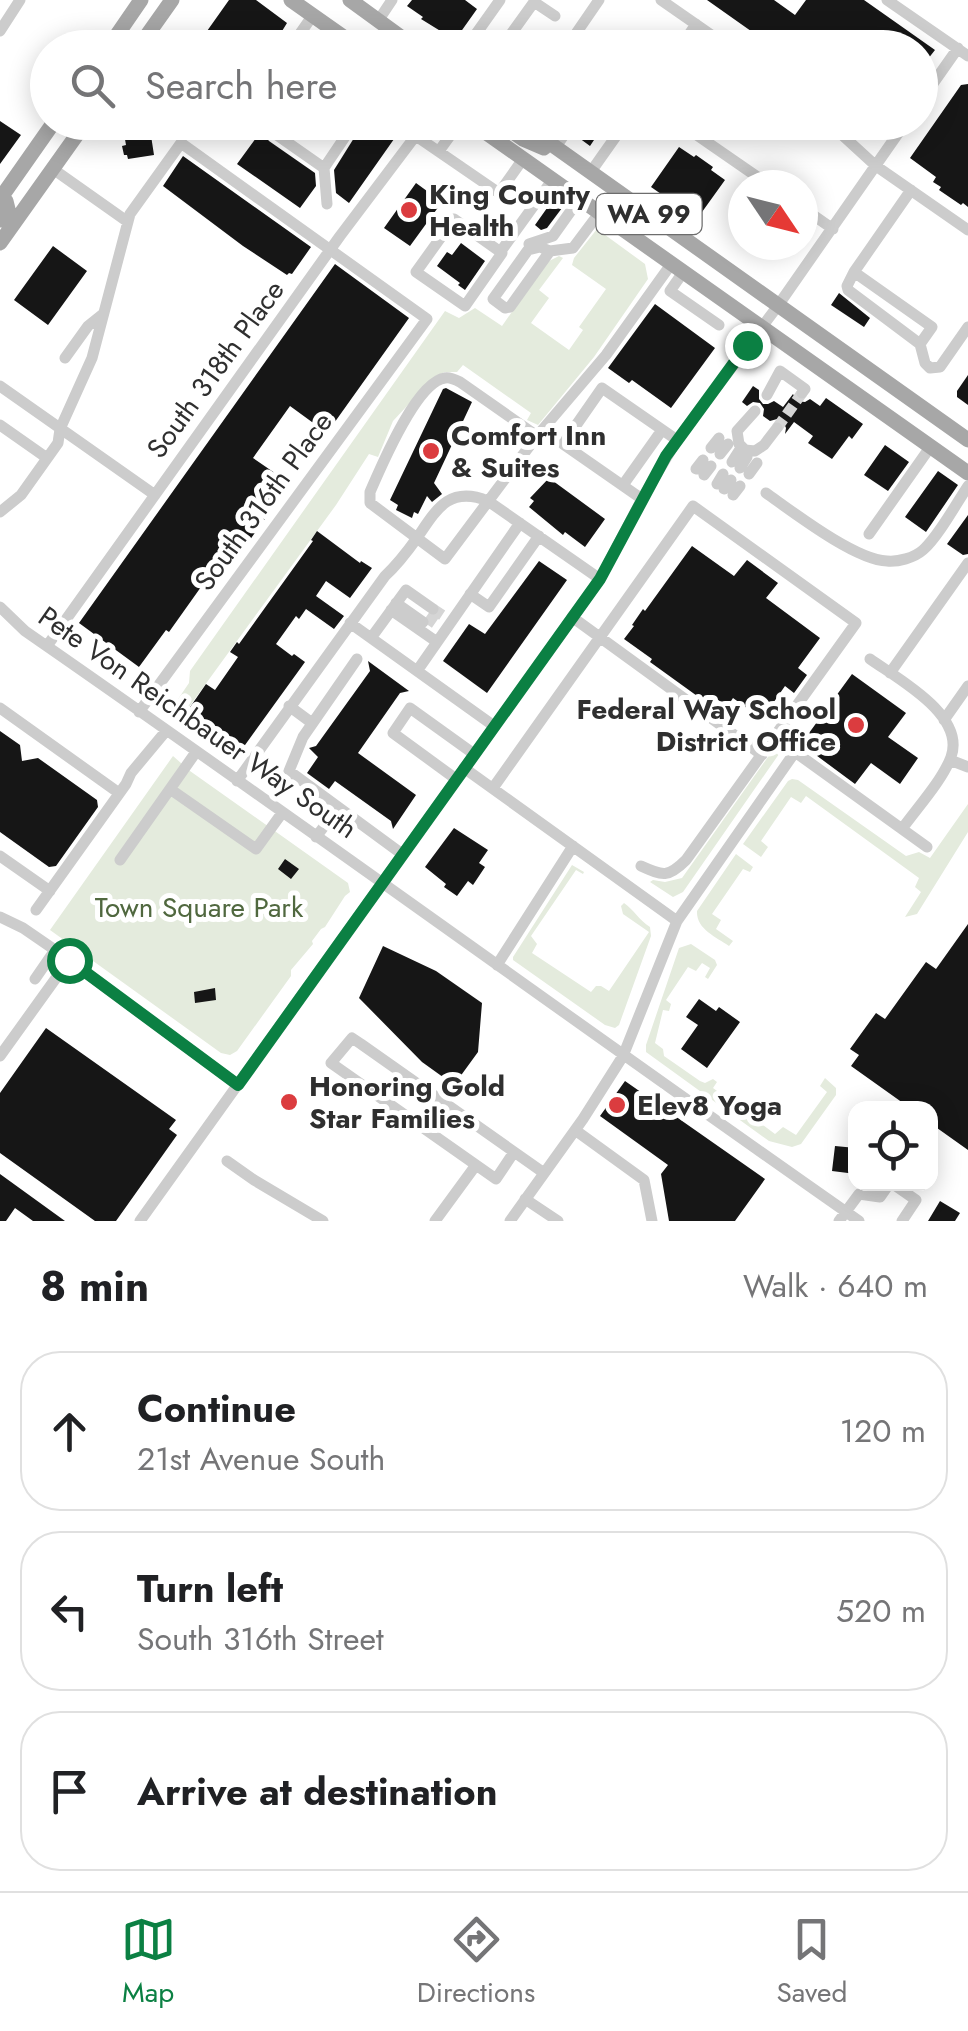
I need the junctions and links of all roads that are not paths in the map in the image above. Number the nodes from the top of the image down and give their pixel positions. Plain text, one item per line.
1 (20, 0) edge
2 (141, 0) edge
3 (172, 0) edge
4 (291, 0) edge
5 (392, 0) edge
6 (500, 0) edge
7 (599, 0) edge
8 (662, 0) edge
9 (888, 0) edge
10 (354, 1) edge
11 (528, 3) edge
12 (313, 16) junction
13 (554, 16) dead end
14 (378, 20) junction
15 (696, 24) junction
16 (120, 30) edge
17 (151, 30) edge
18 (303, 30) edge
19 (333, 30) edge
20 (392, 30) edge
21 (479, 30) edge
22 (512, 30) edge
23 (578, 30) edge
24 (692, 30) edge
25 (704, 30) edge
26 (931, 30) edge
27 (0, 31) edge
28 (938, 35) edge
29 (963, 52) edge
30 (938, 81) edge
31 (41, 140) edge
32 (73, 140) edge
33 (284, 140) edge
34 (343, 140) edge
35 (413, 140) edge
36 (422, 140) edge
37 (447, 140) edge
38 (498, 140) edge
39 (525, 140) edge
40 (550, 140) edge
41 (561, 140) edge
42 (613, 140) edge
43 (704, 140) edge
44 (848, 140) edge
45 (894, 140) edge
46 (555, 148) junction
47 (439, 151) junction
48 (524, 158) junction
49 (574, 162) junction
50 (876, 166) junction
51 (324, 168) junction
52 (53, 169) junction
53 (747, 170) edge
54 (590, 173) junction
55 (552, 179) junction
56 (911, 190) junction
57 (0, 197) edge
58 (580, 198) junction
59 (327, 204) dead end
60 (600, 212) junction
61 (818, 218) edge
62 (0, 220) edge
63 (128, 222) junction
64 (833, 229) junction
65 (968, 230) edge
66 (0, 244) edge
67 (330, 250) junction
68 (501, 251) junction
69 (550, 252) junction
70 (678, 267) junction
71 (854, 272) junction
72 (493, 300) junction
73 (778, 307) junction
74 (104, 314) junction
75 (719, 325) dead end
76 (762, 327) junction
77 (968, 327) edge
78 (920, 344) junction
79 (66, 358) dead end
80 (0, 386) edge
81 (802, 393) dead end
82 (766, 395) dead end
83 (756, 411) dead end
84 (0, 425) edge
85 (60, 428) junction
86 (777, 428) tunnel mouth
87 (662, 430) junction
88 (537, 436) junction
89 (677, 440) junction
90 (968, 440) edge
91 (931, 446) junction
92 (47, 458) junction
93 (964, 468) edge
94 (622, 485) junction
95 (968, 486) edge
96 (766, 493) dead end
97 (155, 495) junction
98 (642, 499) junction
99 (488, 502) junction
100 (0, 512) edge
101 (520, 523) junction
102 (869, 534) dead end
103 (539, 536) junction
104 (416, 539) junction
105 (968, 563) edge
106 (600, 579) junction
107 (470, 594) junction
108 (399, 599) junction
109 (0, 606) edge
110 (428, 615) tunnel mouth
111 (572, 617) junction
112 (350, 623) junction
113 (443, 628) junction
114 (371, 638) junction
115 (600, 638) junction
116 (47, 646) junction
117 (357, 659) dead end
118 (870, 659) dead end
119 (417, 671) junction
120 (890, 672) junction
121 (968, 686) edge
122 (289, 706) junction
123 (0, 708) edge
124 (139, 712) junction
125 (944, 720) junction
126 (312, 723) junction
127 (494, 726) junction
128 (166, 731) junction
129 (196, 752) junction
130 (474, 754) junction
131 (762, 755) junction
132 (950, 760) junction
133 (968, 767) edge
134 (460, 773) junction
135 (237, 781) junction
136 (493, 788) junction
137 (170, 789) junction
138 (119, 793) junction
139 (338, 808) junction
140 (282, 813) junction
141 (902, 829) junction
142 (316, 837) junction
143 (573, 846) junction
144 (927, 847) dead end
145 (402, 854) junction
146 (0, 856) edge
147 (120, 860) dead end
148 (641, 866) dead end
149 (382, 882) junction
150 (50, 892) junction
151 (36, 910) dead end
152 (0, 917) edge
153 (677, 921) junction
154 (55, 950) junction
155 (69, 960) junction
156 (496, 965) junction
157 (35, 978) dead end
158 (0, 1056) edge
159 (623, 1056) junction
160 (238, 1085) junction
161 (575, 1130) junction
162 (514, 1152) junction
163 (228, 1162) dead end
164 (476, 1165) junction
165 (544, 1173) junction
166 (885, 1191) edge
167 (902, 1191) edge
168 (525, 1199) junction
169 (842, 1216) edge
170 (140, 1221) edge
171 (323, 1221) edge
172 (435, 1221) edge
173 (510, 1221) edge
174 (558, 1221) edge
175 (652, 1221) edge
176 (859, 1221) edge
177 (902, 1221) edge

1 - 27 street
2 - 16 main road
3 - 17 main road
4 - 12 main road
5 - 14 street
6 - 21 street
7 - 23 street
8 - 15 street
9 - 26 street
10 - 14 main road
11 - 13 street
11 - 22 street
12 - 18 street
12 - 19 main road
14 - 20 main road
15 - 24 street
15 - 25 street
28 - 29 street
29 - 30 street
31 - 57 main road
32 - 52 main road
33 - 51 street
34 - 51 street
35 - 67 street, South 318th Place
36 - 47 street
37 - 47 street
38 - 48 main road, WA 99
39 - 49 main road
40 - 46 main road, WA 99
41 - 46 street
42 - 54 street
43 - 53 street
44 - 50 street
45 - 50 street
46 - 49 main road, WA 99
47 - 48 street
48 - 55 main road, WA 99
49 - 54 main road, WA 99
50 - 56 street
50 - 64 street
51 - 59 street
52 - 63 street
52 - 66 main road
54 - 73 main road, WA 99
55 - 58 main road, WA 99
55 - 68 street
56 - 65 street
56 - 71 street
57 - 62 main road
58 - 60 main road, WA 99
58 - 72 street
60 - 69 street
60 - 70 main road, WA 99
61 - 64 street
63 - 67 street
63 - 74 street
64 - 73 street
67 - 97 street, South 318th Place
67 - 124 street, South 316th Place
68 - 68 street
69 - 72 street
69 - 72 street
70 - 75 street
70 - 76 main road, WA 99
70 - 88 street
71 - 78 street
71 - 78 street
73 - 76 street
73 - 90 main road, WA 99
74 - 79 street
74 - 85 street
76 - 89 street
76 - 91 main road, WA 99
77 - 78 street
80 - 85 street
81 - 82 street
83 - 86 street
84 - 92 street
85 - 92 street
85 - 97 street
87 - 89 street
87 - 94 street
87 - 94 street
88 - 99 street
88 - 104 street
89 - 98 street
91 - 93 main road, WA 99
91 - 102 street
92 - 100 street
94 - 98 street
95 - 96 street
97 - 116 street, South 318th Place
98 - 106 street
99 - 101 street
99 - 104 street
99 - 104 street
101 - 103 street
101 - 107 street
103 - 106 street
103 - 107 street
104 - 112 street
105 - 120 street
106 - 111 street
107 - 113 street
108 - 110 street
108 - 113 street
108 - 114 street
109 - 116 street, Pete Von Reichbauer Way South
111 - 115 street
111 - 127 street
112 - 114 street
112 - 122 street
113 - 119 street
114 - 119 street
115 - 131 street
115 - 131 street
115 - 136 street
116 - 124 street, Pete Von Reichbauer Way South
117 - 126 street
118 - 120 street
119 - 127 street
120 - 125 street
121 - 125 street
122 - 126 street
122 - 135 street
123 - 138 street
124 - 128 street, Pete Von Reichbauer Way South
125 - 132 street
126 - 139 street
127 - 130 street
128 - 129 street, Pete Von Reichbauer Way South
128 - 138 street
129 - 135 street, Pete Von Reichbauer Way South
129 - 137 street
130 - 134 street
130 - 134 street
131 - 148 street
132 - 133 street
132 - 141 street
134 - 136 street
134 - 145 street
135 - 140 street, Pete Von Reichbauer Way South
136 - 143 street
137 - 140 street
137 - 147 street
138 - 150 street
139 - 142 street
139 - 145 street
140 - 142 street, Pete Von Reichbauer Way South
141 - 144 street
141 - 153 street
142 - 149 street, Pete Von Reichbauer Way South
143 - 153 street
143 - 156 street
145 - 149 street
146 - 150 street
149 - 156 street, Pete Von Reichbauer Way South
149 - 160 street
150 - 151 street
152 - 154 street
153 - 159 street
154 - 155 street
154 - 157 street
155 - 158 street
155 - 160 street
156 - 159 street, Pete Von Reichbauer Way South
159 - 161 street
159 - 169 street, Pete Von Reichbauer Way South
160 - 170 street
161 - 165 street
161 - 175 street
162 - 164 street
162 - 164 street
162 - 165 street
163 - 171 street
164 - 172 street
165 - 168 street
166 - 169 street
167 - 177 street
168 - 173 street
168 - 174 street
169 - 176 street, Pete Von Reichbauer Way South

